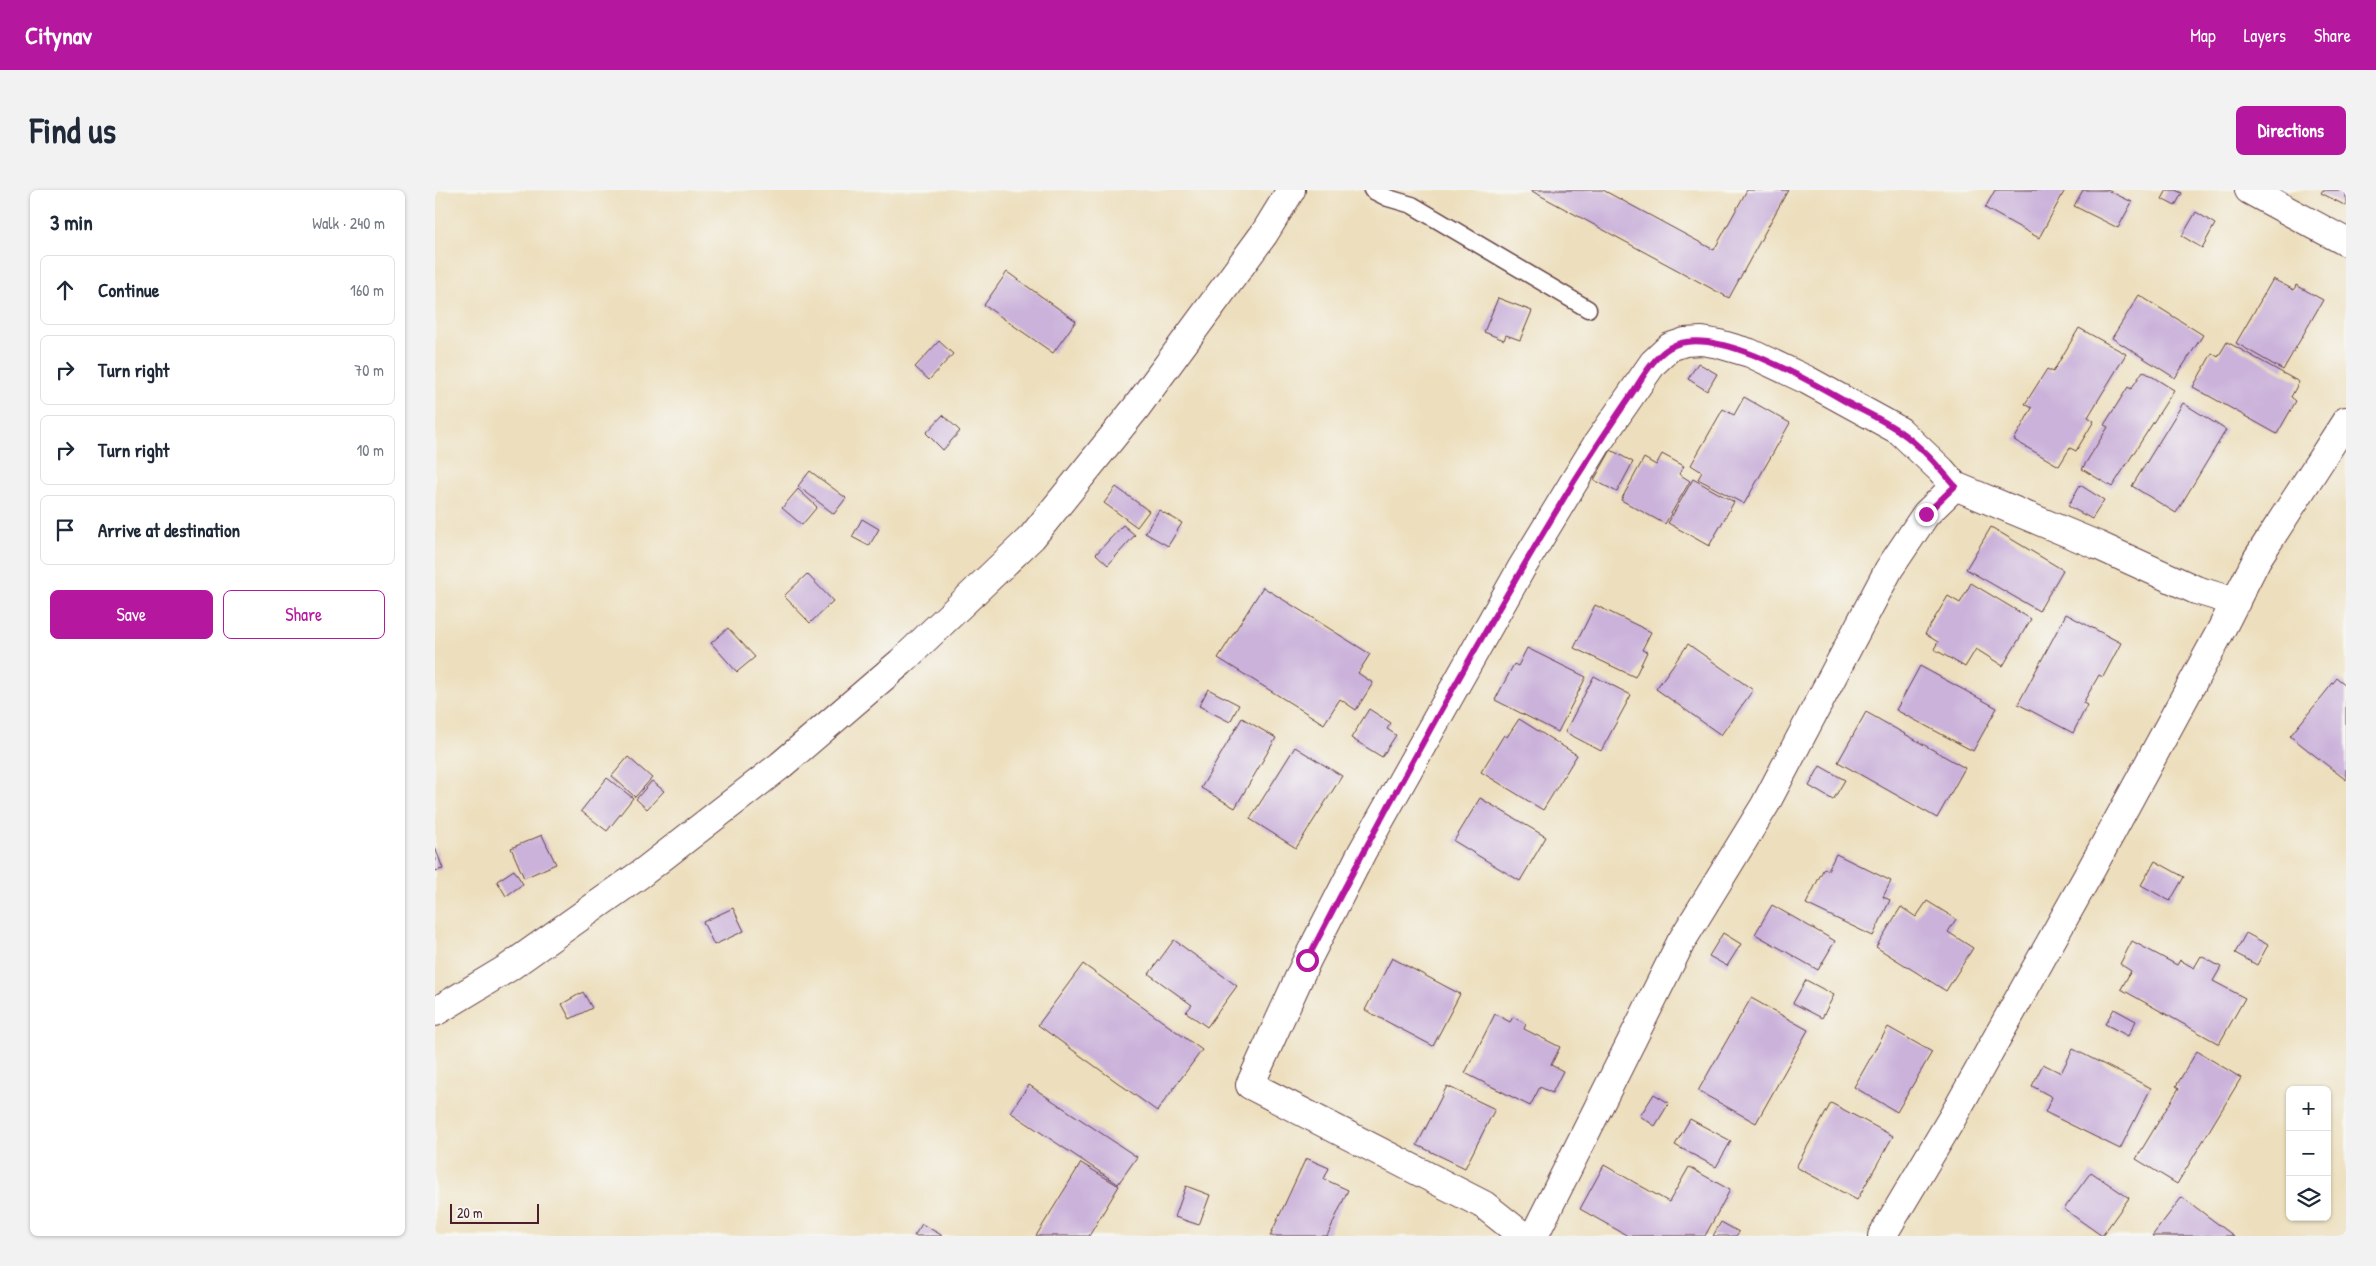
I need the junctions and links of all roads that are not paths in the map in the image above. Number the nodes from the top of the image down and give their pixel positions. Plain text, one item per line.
1 (1291, 190) edge
2 (1372, 190) edge
3 (2249, 190) edge
4 (2346, 242) edge
5 (1588, 309) dead end
6 (2346, 421) edge
7 (1955, 486) junction
8 (2236, 602) junction
9 (435, 1012) edge
10 (1523, 1236) edge
11 (1535, 1236) edge
12 (1883, 1236) edge

1 - 9 street
2 - 5 lane
3 - 4 street
6 - 8 street
7 - 8 street
7 - 10 street
7 - 11 street
8 - 12 street

